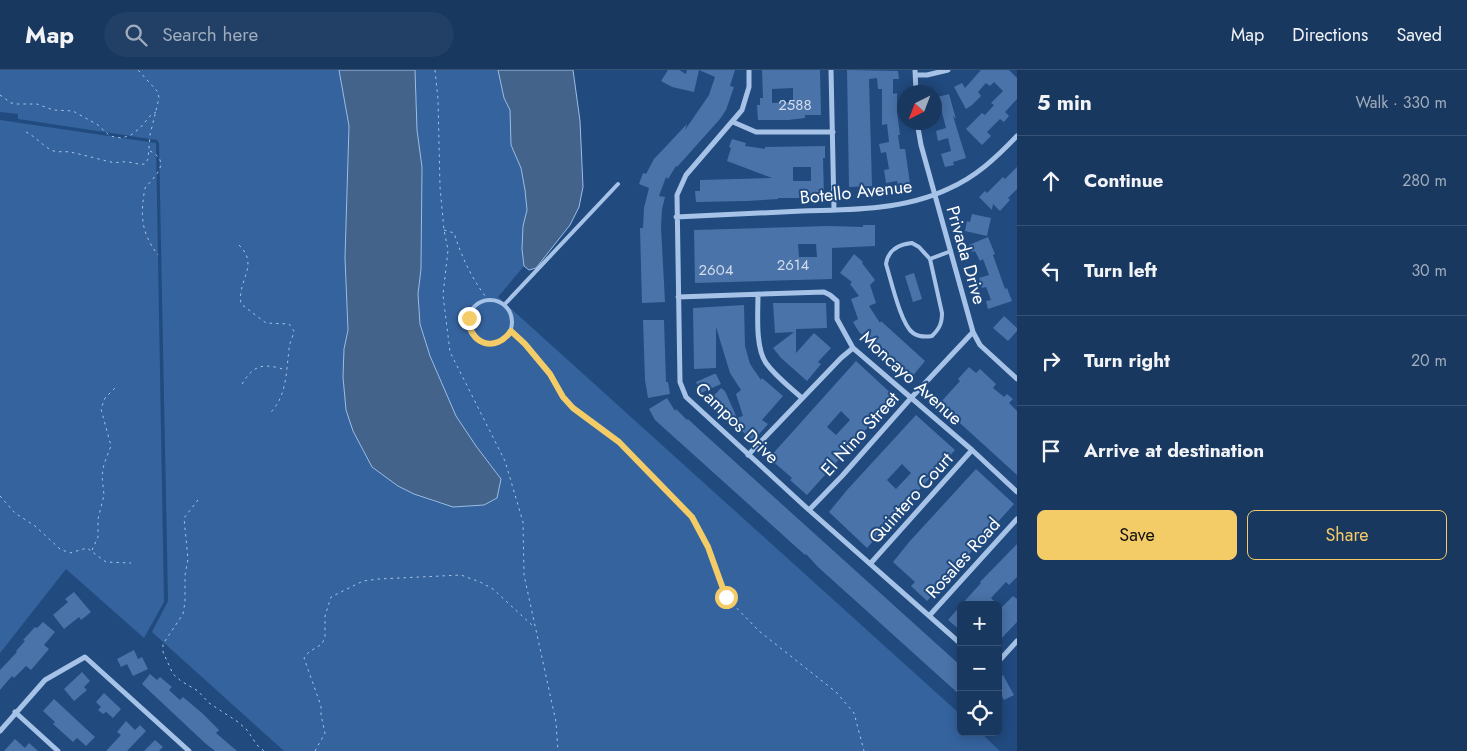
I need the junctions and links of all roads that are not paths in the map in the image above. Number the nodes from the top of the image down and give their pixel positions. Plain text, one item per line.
1 (749, 70) edge
2 (831, 70) edge
3 (948, 70) edge
4 (916, 73) edge
5 (734, 122) junction
6 (918, 130) edge
7 (833, 132) junction
8 (1017, 136) edge
9 (618, 184) dead end
10 (935, 195) junction
11 (834, 210) junction
12 (676, 216) junction
13 (951, 250) junction
14 (930, 259) junction
15 (758, 294) junction
16 (678, 298) junction
17 (504, 305) junction
18 (973, 332) junction
19 (853, 348) junction
20 (1017, 379) edge
21 (802, 398) junction
22 (911, 398) junction
23 (972, 450) junction
24 (748, 455) junction
25 (1017, 492) edge
26 (809, 510) junction
27 (1017, 519) edge
28 (870, 564) junction
29 (929, 616) junction
30 (957, 640) edge
31 (1017, 641) edge
32 (1002, 658) edge
33 (15, 712) junction
34 (0, 731) edge
35 (58, 751) edge
36 (189, 751) edge

1 - 5 street, Campos Drive
2 - 7 street
3 - 4 street
5 - 7 street
5 - 12 street, Campos Drive
6 - 10 street, Privada Drive
7 - 11 street
8 - 10 street, Botello Avenue
9 - 17 lane
10 - 11 street, Botello Avenue
10 - 13 street, Privada Drive
11 - 12 street, Botello Avenue
12 - 16 street, Campos Drive
13 - 14 lane
13 - 18 street, Privada Drive
14 - 14 lane
15 - 16 street, Moncayo Avenue
15 - 19 street, Moncayo Avenue
15 - 21 street
16 - 24 street, Campos Drive
17 - 17 lane
18 - 20 street, Privada Drive
18 - 22 street, El Nino Street
19 - 21 street
19 - 22 street, Moncayo Avenue
21 - 24 street
22 - 23 street, Moncayo Avenue
22 - 26 street, El Nino Street
23 - 25 street, Moncayo Avenue
23 - 28 street, Quintero Court
24 - 26 street, Campos Drive
26 - 28 street, Campos Drive
27 - 29 street, Rosales Road
28 - 29 street, Campos Drive
29 - 30 street, Campos Drive
31 - 32 street
33 - 34 street
33 - 35 street
33 - 36 street

